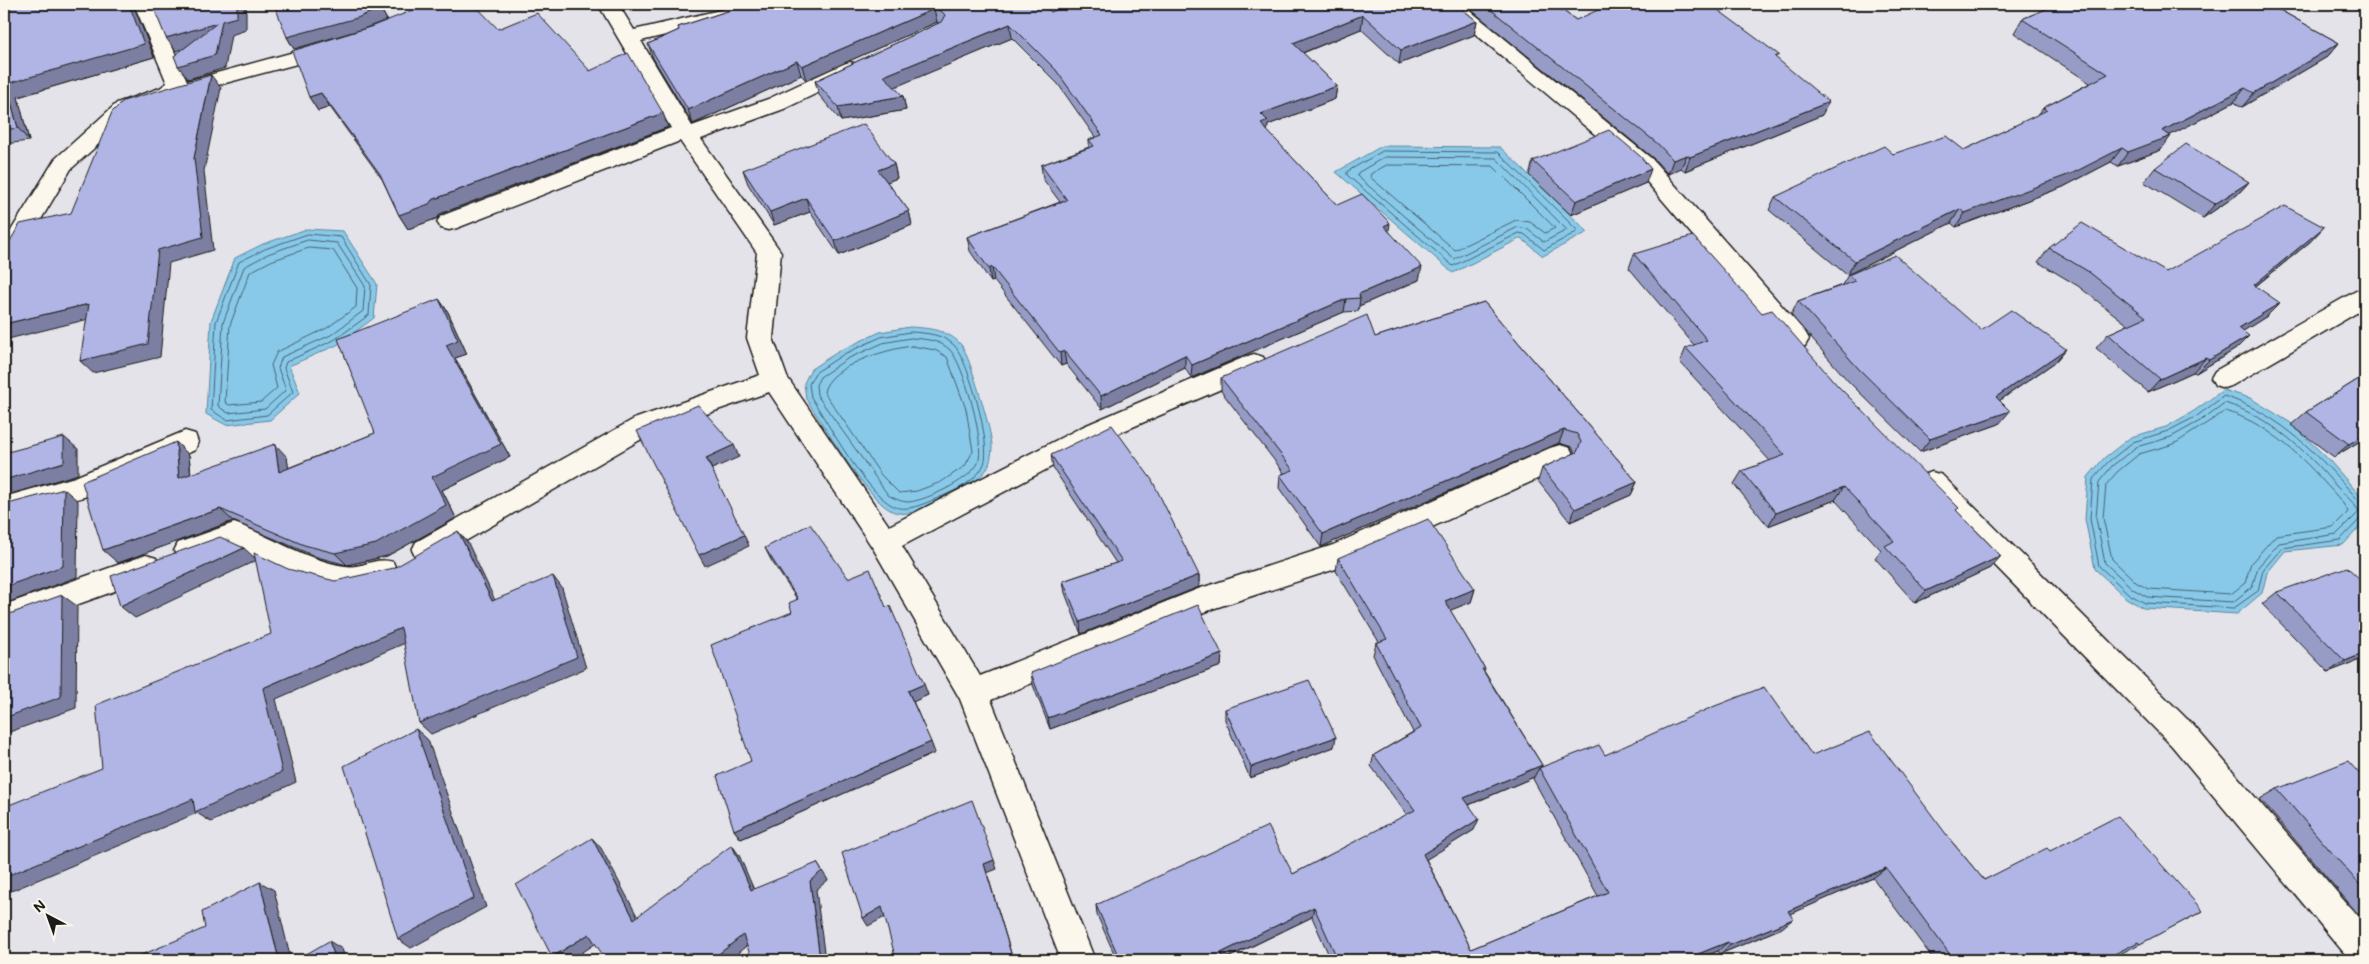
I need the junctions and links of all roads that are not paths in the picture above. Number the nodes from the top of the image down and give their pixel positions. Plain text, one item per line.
1 (144, 4) edge
2 (608, 4) edge
3 (770, 4) edge
4 (1450, 4) edge
5 (628, 38) junction
6 (353, 41) edge
7 (865, 62) edge
8 (168, 93) junction
9 (686, 134) junction
10 (449, 222) dead end
11 (4, 273) edge
12 (2365, 297) edge
13 (1273, 356) edge
14 (1813, 360) edge
15 (2224, 378) dead end
16 (775, 380) junction
17 (185, 442) dead end
18 (1560, 456) dead end
19 (1916, 468) edge
20 (4, 508) edge
21 (884, 542) junction
22 (4, 618) edge
23 (973, 693) junction
24 (2365, 951) edge
25 (1078, 960) edge

1 - 8 street
2 - 5 street
3 - 5 street
4 - 14 street
5 - 9 street
6 - 8 street
7 - 9 street
8 - 11 street
9 - 10 street
9 - 16 street
12 - 15 street
13 - 21 street
16 - 21 street
16 - 22 street
17 - 20 street
18 - 23 street
19 - 24 street
21 - 23 street
23 - 25 street

